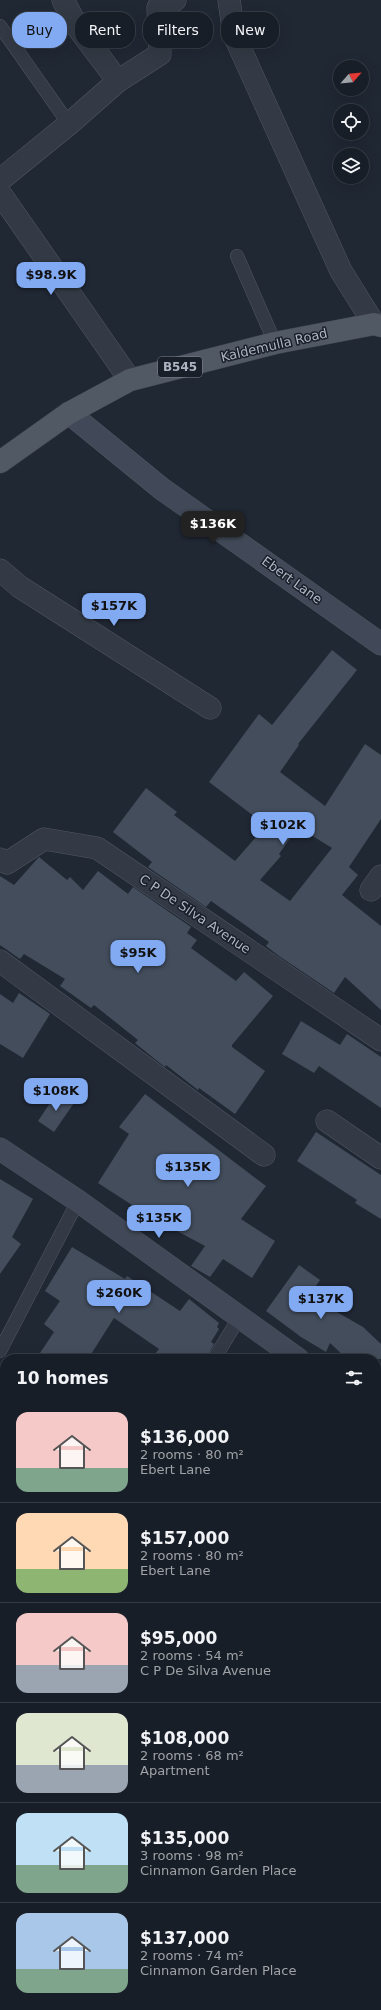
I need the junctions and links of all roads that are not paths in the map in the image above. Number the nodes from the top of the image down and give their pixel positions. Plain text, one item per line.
1 (63, 0) edge
2 (175, 0) edge
3 (229, 0) edge
4 (0, 26) edge
5 (118, 81) junction
6 (69, 124) junction
7 (0, 180) edge
8 (0, 193) edge
9 (237, 256) dead end
10 (377, 325) edge
11 (275, 343) junction
12 (130, 380) junction
13 (69, 413) junction
14 (0, 462) edge
15 (0, 570) edge
16 (381, 644) edge
17 (210, 708) dead end
18 (0, 859) edge
19 (0, 961) edge
20 (381, 1040) edge
21 (327, 1121) dead end
22 (0, 1149) edge
23 (264, 1155) dead end
24 (381, 1158) edge
25 (78, 1202) junction
26 (239, 1318) junction
27 (0, 1351) edge
28 (217, 1354) edge
29 (291, 1354) edge

1 - 5 street
2 - 5 street
3 - 10 street
4 - 6 lane
5 - 6 street
6 - 7 street
8 - 12 street
9 - 11 lane
10 - 11 main road, Kaldemulla Road / B545
11 - 12 main road, Kaldemulla Road / B545
12 - 13 main road, Kaldemulla Road / B545
13 - 14 main road, Kaldemulla Road / B545
13 - 16 street, Ebert Lane
15 - 17 street
18 - 20 street, C P De Silva Avenue
19 - 23 street
21 - 24 street
22 - 25 street
25 - 26 street
25 - 27 lane
26 - 28 lane
26 - 29 street

